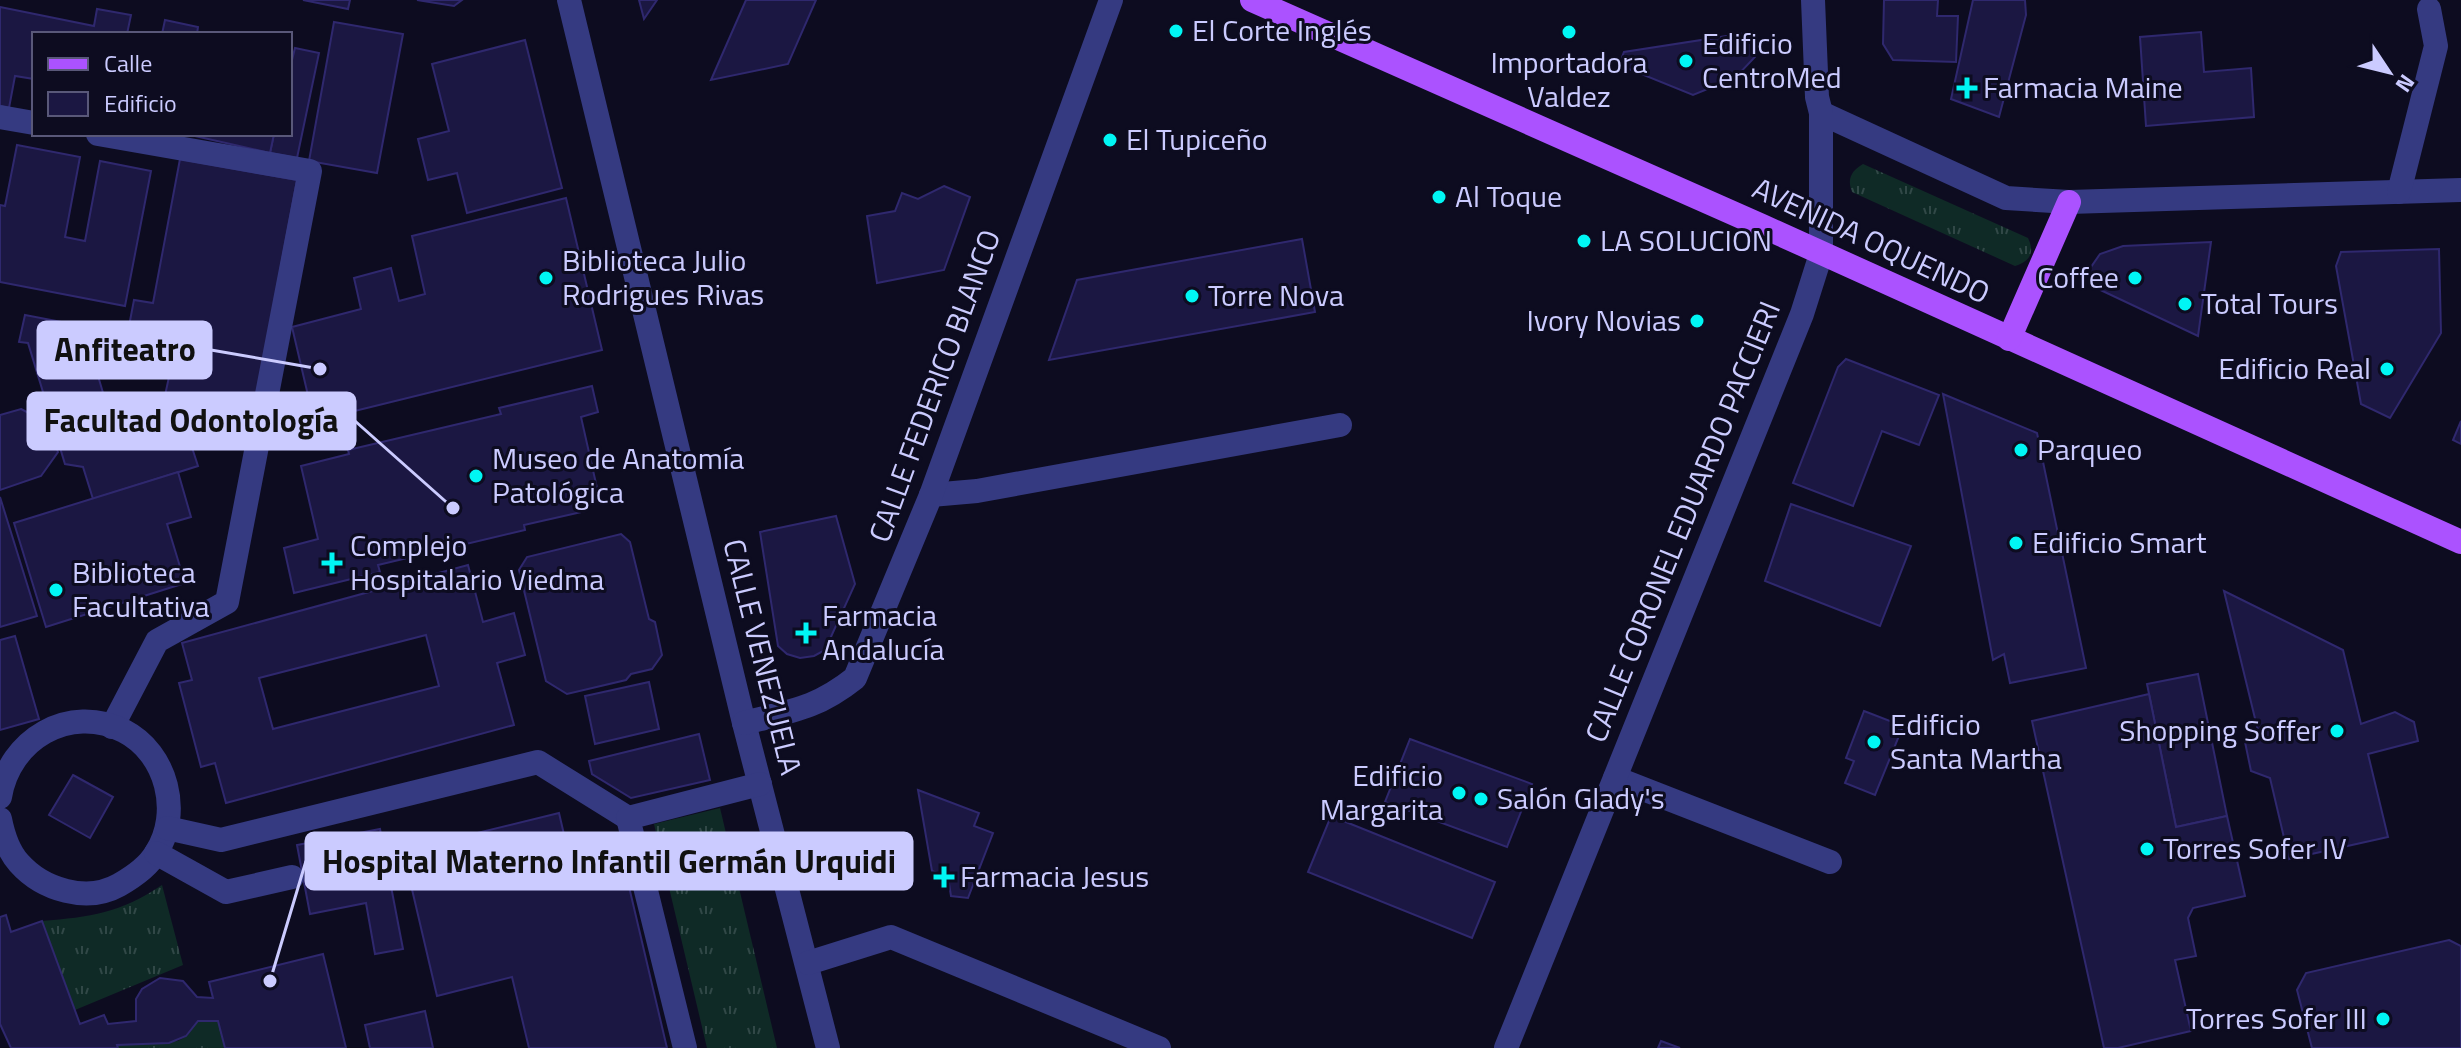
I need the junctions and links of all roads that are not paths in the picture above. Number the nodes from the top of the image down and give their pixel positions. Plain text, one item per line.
1 (569, 0) edge
2 (1111, 0) edge
3 (1252, 0) edge
4 (1813, 0) edge
5 (2429, 9) dead end
6 (1821, 113) junction
7 (0, 117) edge
8 (32, 123) edge
9 (109, 136) edge
10 (2461, 190) edge
11 (2399, 192) junction
12 (2069, 202) junction
13 (1821, 254) junction
14 (2009, 339) junction
15 (1340, 425) dead end
16 (931, 495) junction
17 (2461, 542) edge
18 (744, 723) junction
19 (112, 727) junction
20 (1615, 778) junction
21 (760, 784) junction
22 (0, 797) edge
23 (628, 818) junction
24 (0, 819) edge
25 (167, 828) junction
26 (5, 852) edge
27 (156, 853) junction
28 (1830, 862) dead end
29 (292, 877) dead end
30 (808, 963) junction
31 (685, 1048) edge
32 (828, 1048) edge
33 (1159, 1048) edge
34 (1506, 1048) edge

1 - 18 street, CALLE VENEZUELA
2 - 16 street, CALLE FEDERICO BLANCO
3 - 13 main road, AVENIDA OQUENDO
4 - 6 street, CALLE CORONEL EDUARDO PACCIERI
5 - 11 street
6 - 12 street
6 - 13 street, CALLE CORONEL EDUARDO PACCIERI
7 - 8 street
9 - 19 street
10 - 11 street
11 - 12 street
12 - 14 main road
13 - 14 main road, AVENIDA OQUENDO
13 - 20 street, CALLE CORONEL EDUARDO PACCIERI
14 - 17 main road, AVENIDA OQUENDO
15 - 16 street
16 - 18 street, CALLE FEDERICO BLANCO
18 - 21 street, CALLE VENEZUELA
19 - 22 street
19 - 25 street
20 - 28 street
20 - 34 street, CALLE CORONEL EDUARDO PACCIERI
21 - 23 street
21 - 30 street, CALLE VENEZUELA
23 - 25 street
23 - 31 street
24 - 26 street
25 - 27 street
26 - 27 street
27 - 29 street
30 - 32 street, CALLE VENEZUELA
30 - 33 street

